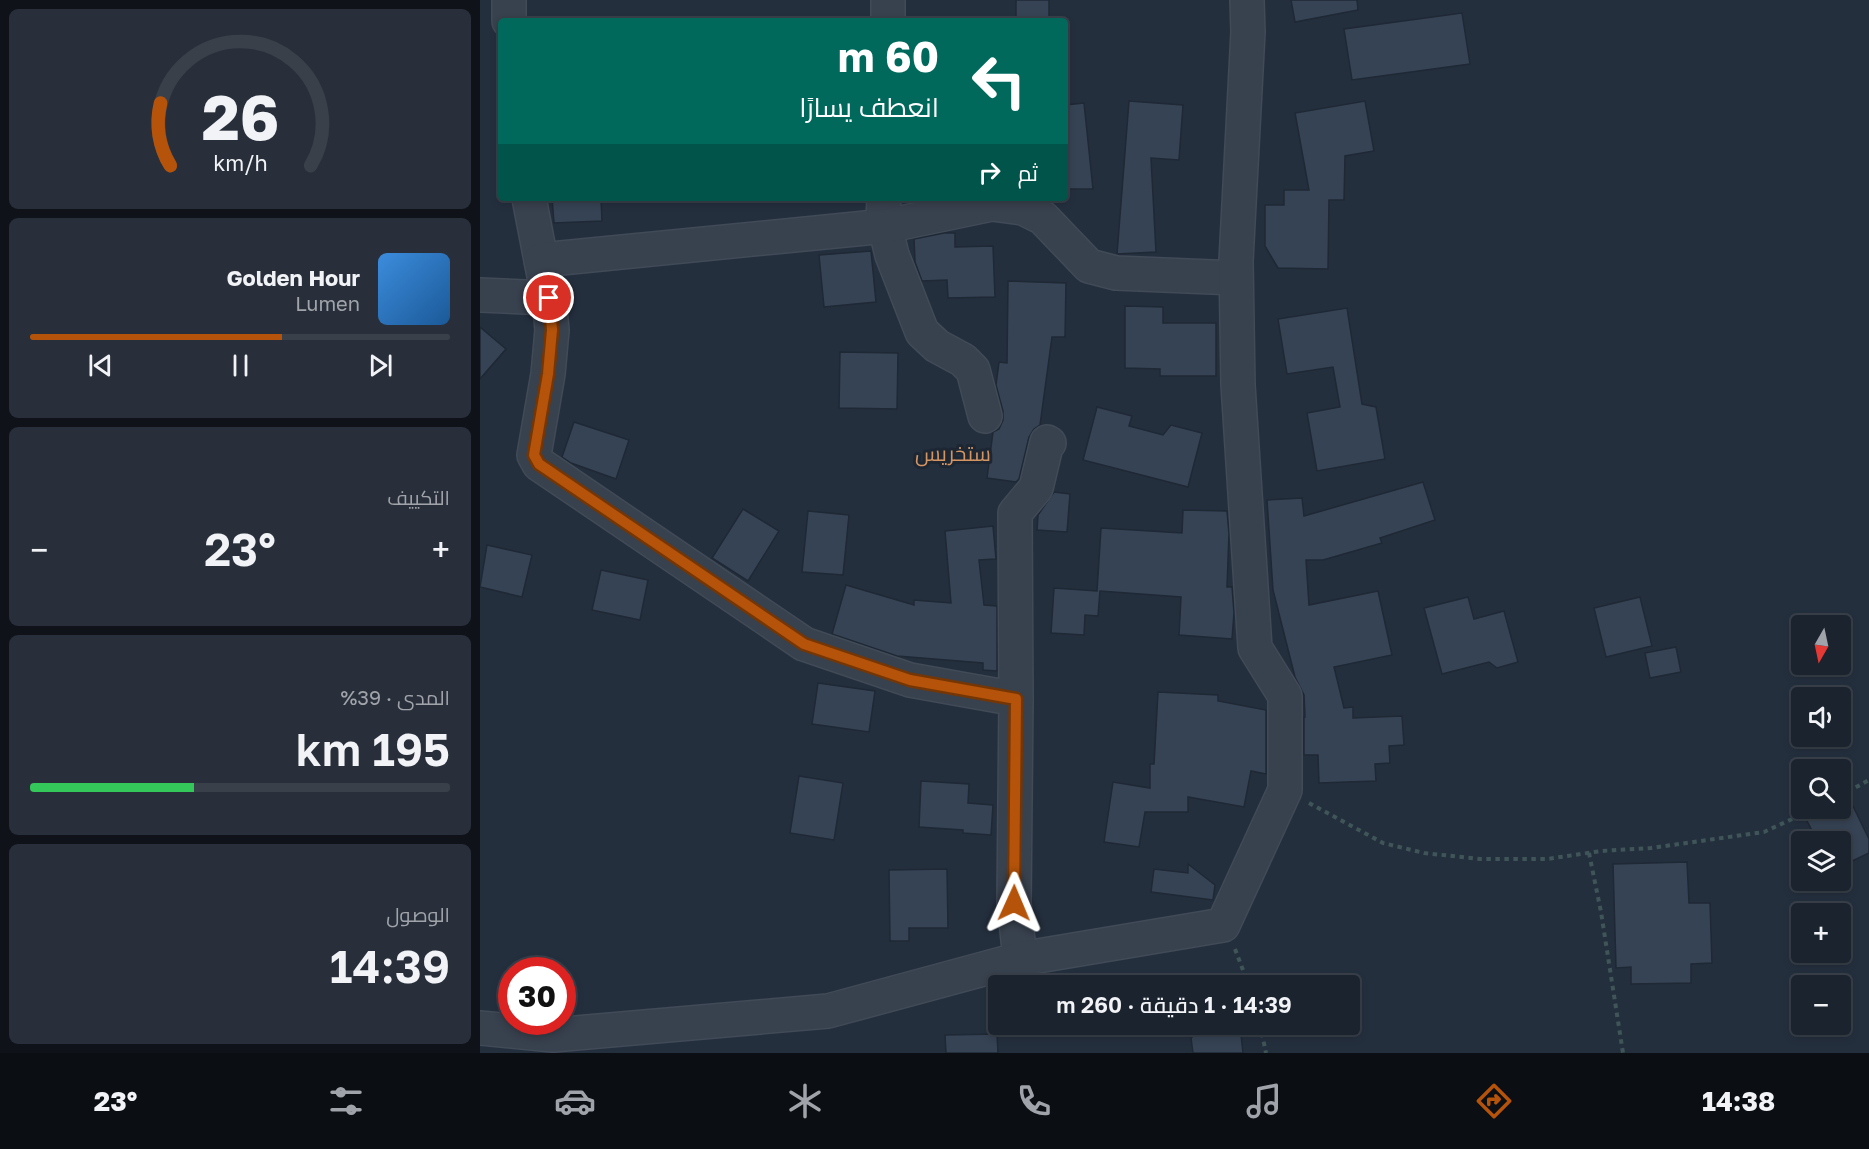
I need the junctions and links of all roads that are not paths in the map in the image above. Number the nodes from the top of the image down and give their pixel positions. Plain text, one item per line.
1 (509, 0) edge
2 (888, 0) edge
3 (1247, 0) edge
4 (509, 18) edge
5 (888, 18) edge
6 (530, 201) edge
7 (885, 212) edge
8 (541, 260) junction
9 (1236, 279) junction
10 (480, 295) edge
11 (549, 298) junction
12 (985, 416) dead end
13 (1049, 442) dead end
14 (1016, 699) junction
15 (1020, 959) junction
16 (480, 1028) edge

1 - 4 street
2 - 5 street
3 - 9 street
6 - 8 street
7 - 8 street
7 - 9 street
7 - 12 street
8 - 11 street
9 - 15 street
10 - 11 street
11 - 14 street
13 - 14 street
14 - 15 street
15 - 16 street

